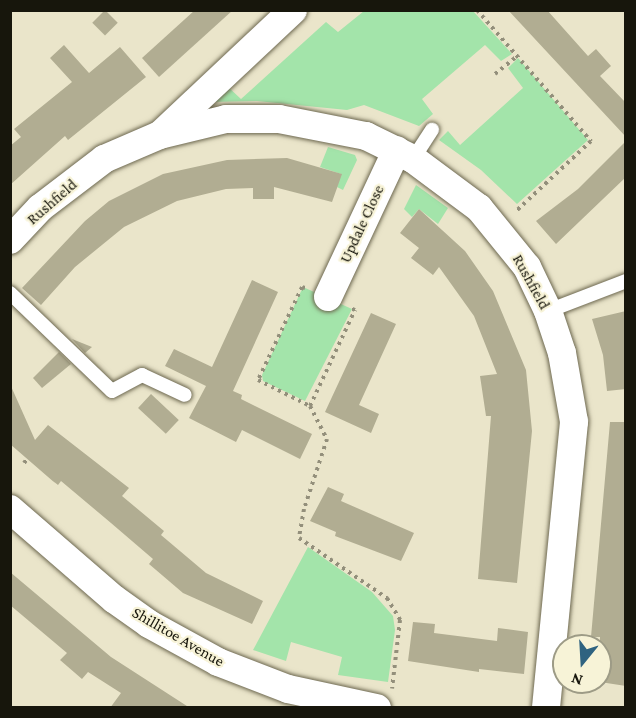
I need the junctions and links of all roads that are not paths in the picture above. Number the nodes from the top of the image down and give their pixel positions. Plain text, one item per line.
1 (293, 10) edge
2 (432, 130) dead end
3 (160, 135) junction
4 (405, 155) junction
5 (10, 240) edge
6 (626, 281) edge
7 (10, 293) edge
8 (327, 297) road end
9 (548, 311) junction
10 (185, 395) dead end
11 (10, 508) edge
12 (384, 703) edge
13 (546, 708) edge

1 - 3 street, Rushfield
2 - 4 lane
3 - 4 street, Rushfield
3 - 5 street, Rushfield
4 - 8 street, Updale Close
4 - 9 street, Rushfield
6 - 9 lane
7 - 10 lane
9 - 13 street, Rushfield
11 - 12 street, Shillitoe Avenue

